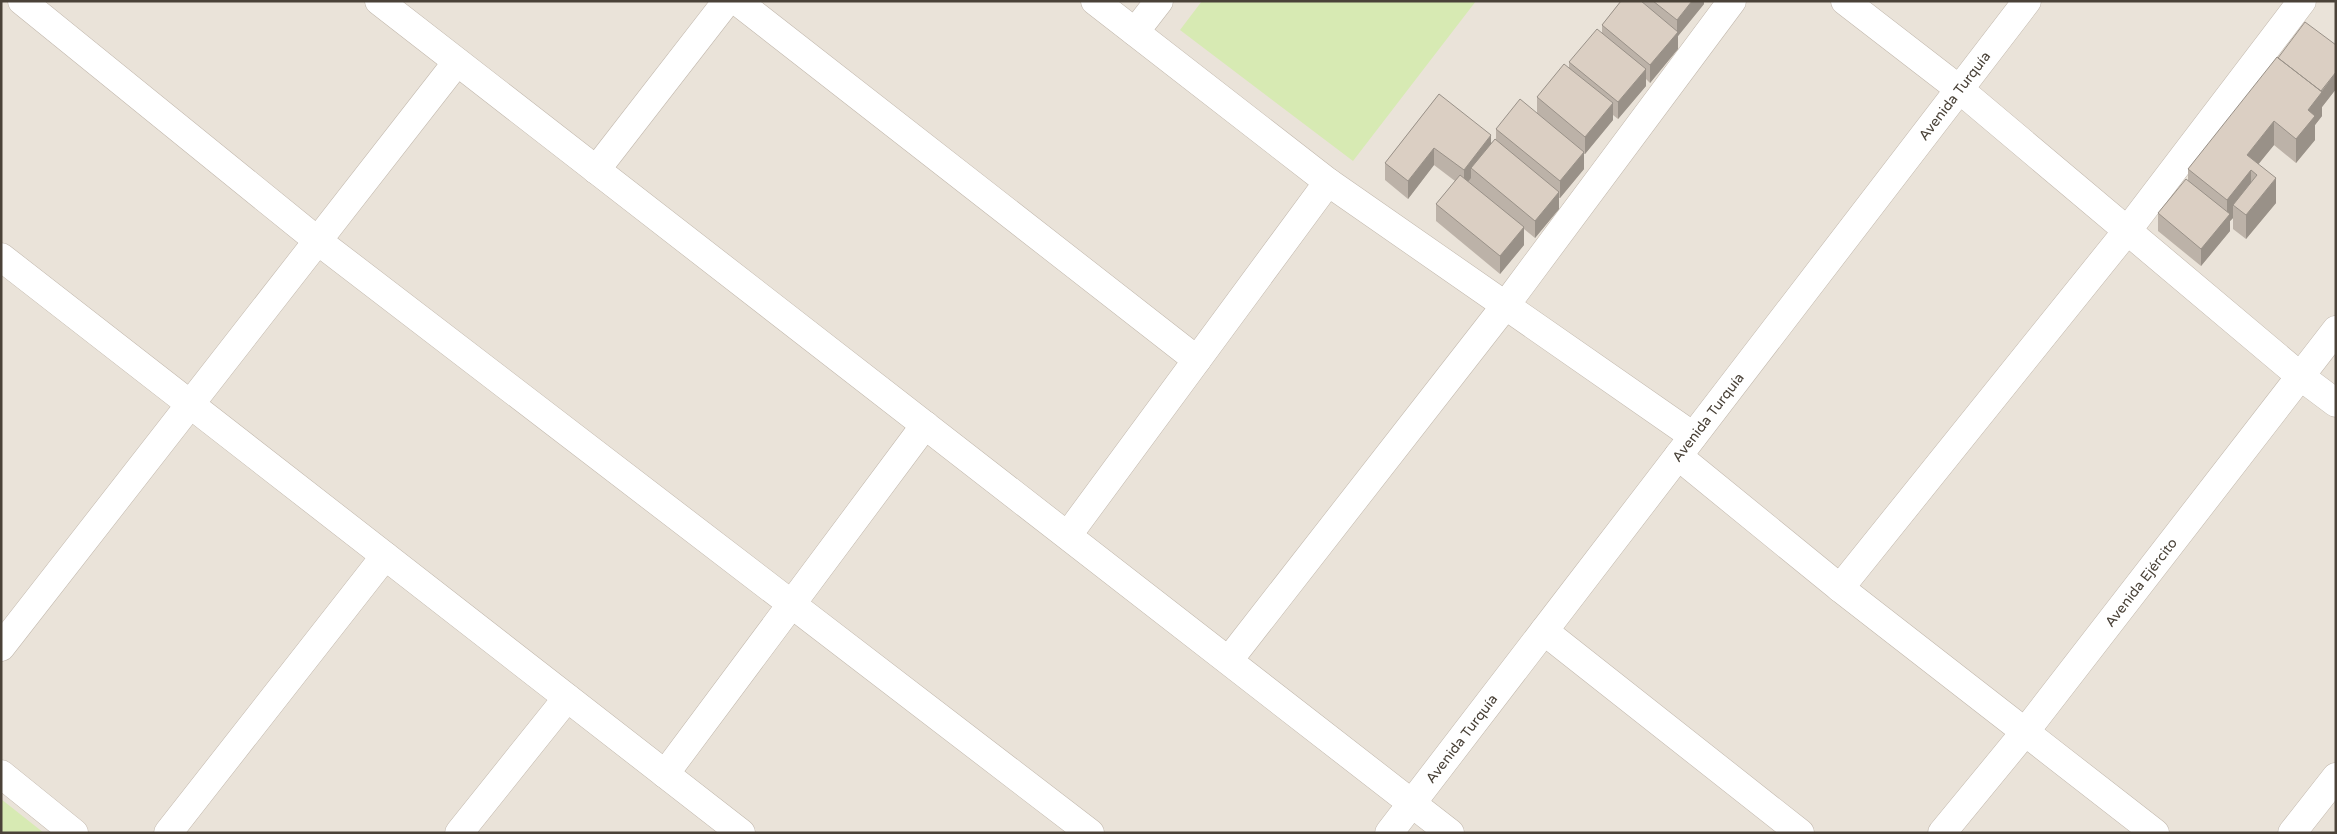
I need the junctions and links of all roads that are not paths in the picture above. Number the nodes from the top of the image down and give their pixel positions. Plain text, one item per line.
1 (22, 1) edge
2 (378, 1) edge
3 (727, 1) edge
4 (737, 1) edge
5 (1095, 1) edge
6 (1159, 1) edge
7 (1732, 1) edge
8 (1845, 1) edge
9 (2027, 1) edge
10 (2302, 1) edge
11 (1134, 32) junction
12 (457, 62) junction
13 (1959, 89) junction
14 (596, 170) junction
15 (1328, 182) junction
16 (2127, 231) junction
17 (318, 241) junction
18 (1, 257) edge
19 (1505, 306) junction
20 (2336, 330) edge
21 (1197, 360) junction
22 (2300, 376) junction
23 (2336, 403) edge
24 (191, 404) junction
25 (925, 424) junction
26 (1685, 446) junction
27 (1068, 535) junction
28 (386, 556) junction
29 (1840, 588) junction
30 (791, 604) junction
31 (1544, 631) junction
32 (1, 647) edge
33 (1229, 660) junction
34 (567, 698) junction
35 (2025, 732) junction
36 (1, 774) edge
37 (665, 774) junction
38 (2336, 777) edge
39 (1413, 802) junction
40 (74, 833) edge
41 (168, 833) edge
42 (459, 833) edge
43 (741, 833) edge
44 (1090, 833) edge
45 (1388, 833) edge
46 (1450, 833) edge
47 (1800, 833) edge
48 (1942, 833) edge
49 (2154, 833) edge
50 (2292, 833) edge

1 - 17 street
2 - 12 street
3 - 14 street
4 - 21 street
5 - 11 street
6 - 11 street
7 - 19 street
8 - 13 street
9 - 13 street, Avenida Turquía
10 - 16 street
11 - 15 street
12 - 14 street
12 - 17 street
13 - 16 street
13 - 26 street, Avenida Turquía
14 - 25 street
15 - 19 street
15 - 21 street
16 - 22 street
16 - 29 street
17 - 24 street
17 - 30 street
18 - 24 street
19 - 26 street
19 - 33 street
20 - 22 street, Avenida Ejército
21 - 27 street
22 - 23 street
22 - 35 street, Avenida Ejército
24 - 28 street
24 - 32 street
25 - 27 street
25 - 30 street
26 - 29 street
26 - 31 street, Avenida Turquía
27 - 33 street
28 - 34 street
28 - 41 street
29 - 35 street
30 - 37 street
30 - 44 street
31 - 39 street, Avenida Turquía
31 - 47 street
33 - 39 street
34 - 37 street
34 - 42 street
35 - 48 street, Avenida Ejército
35 - 49 street
36 - 40 street
37 - 43 street
38 - 50 street
39 - 45 street, Avenida Turquía
39 - 46 street

